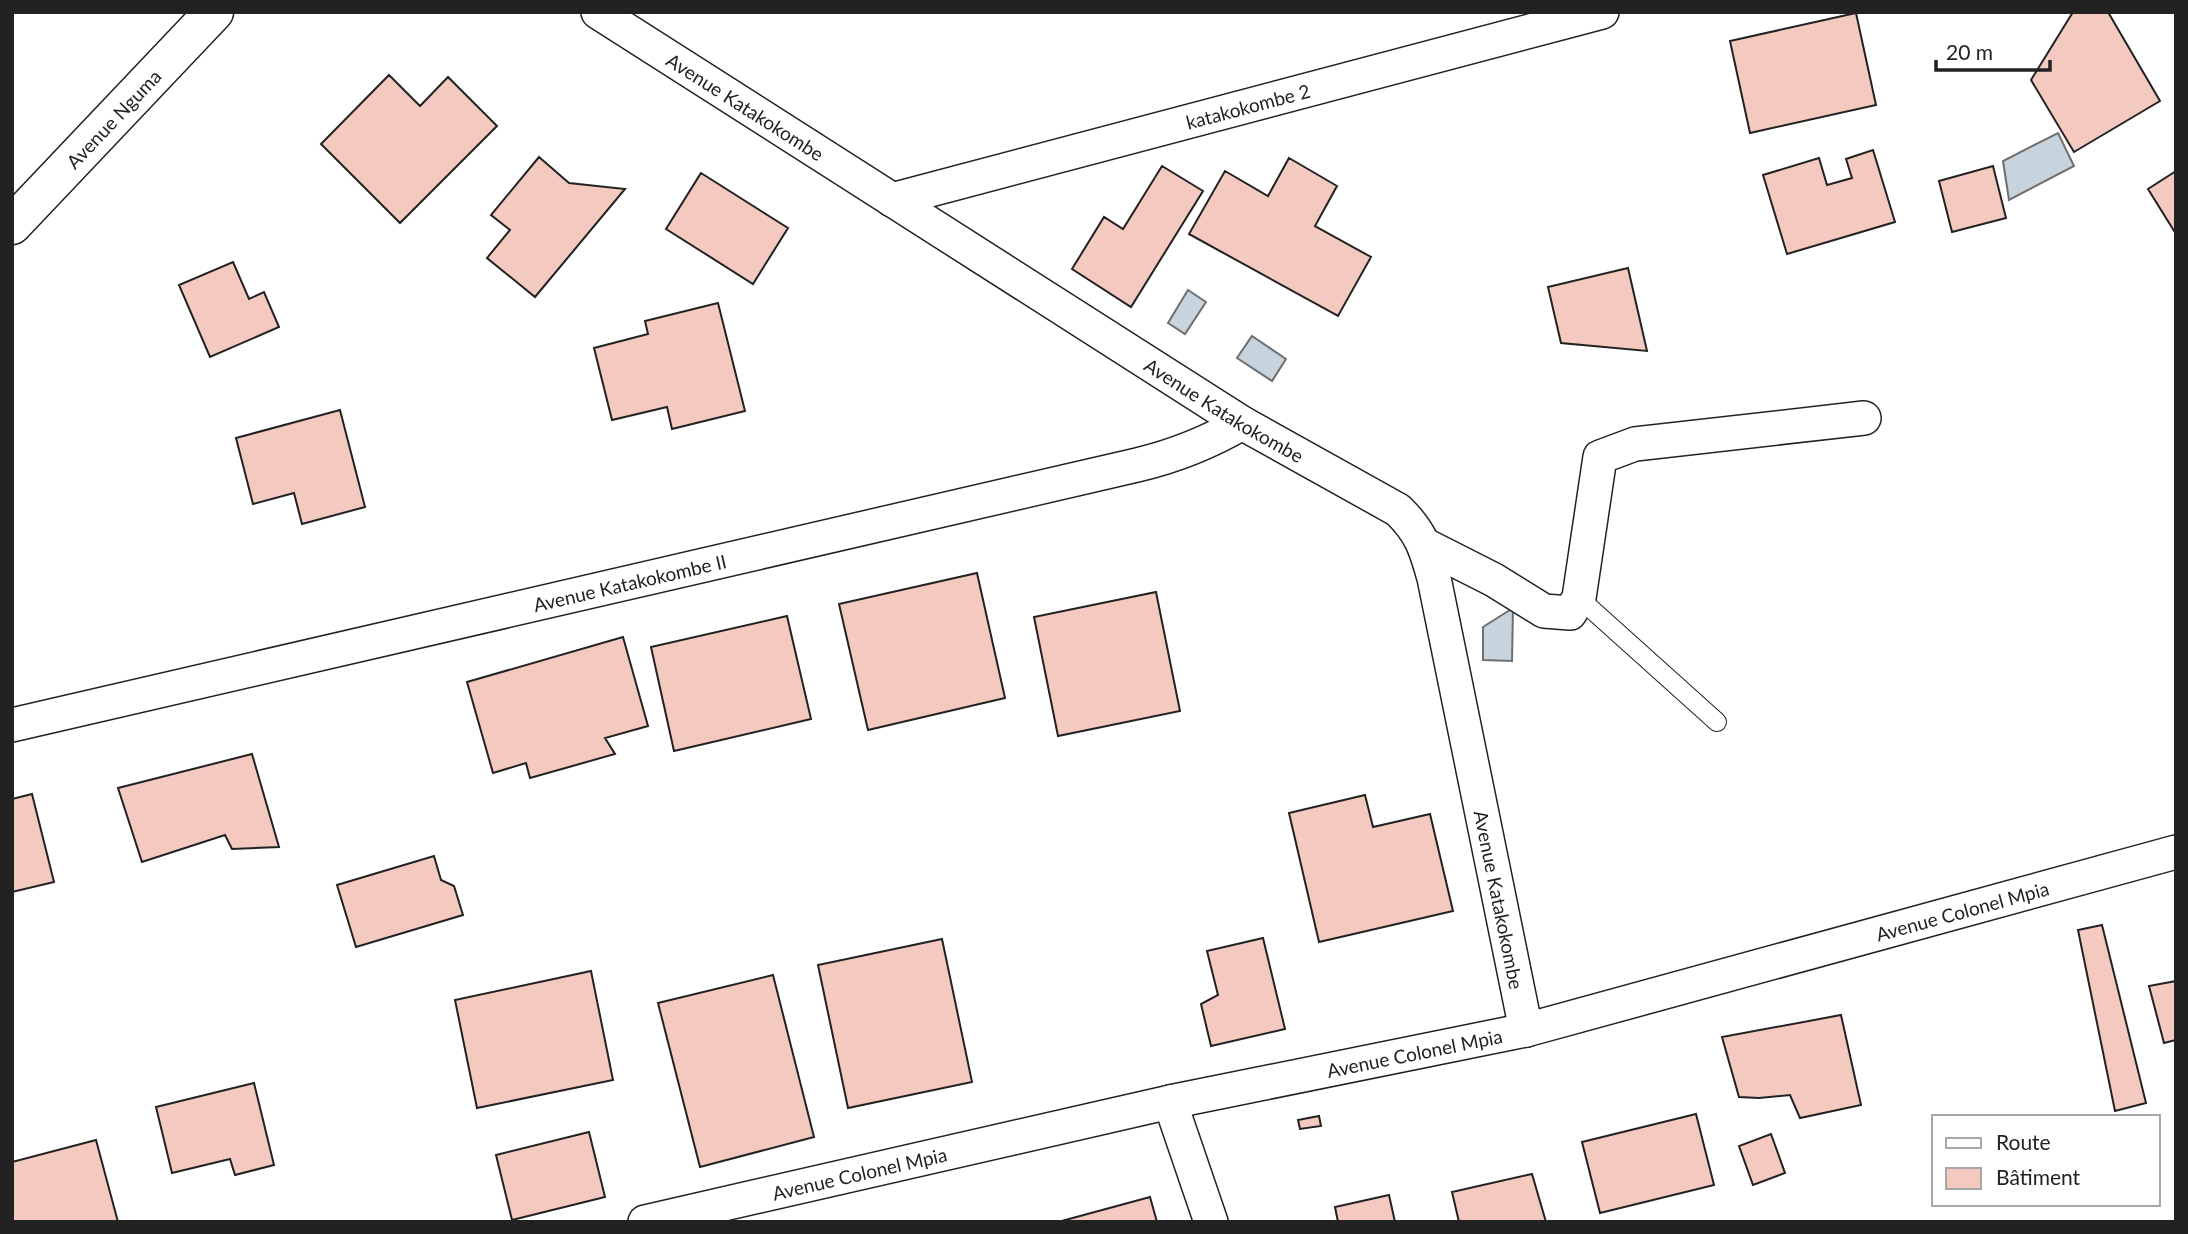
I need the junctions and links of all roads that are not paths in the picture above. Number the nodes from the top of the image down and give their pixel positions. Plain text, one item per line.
1 (214, 12) edge
2 (598, 12) edge
3 (1602, 12) edge
4 (892, 200) junction
5 (12, 225) edge
6 (1864, 418) dead end
7 (1242, 423) junction
8 (1425, 545) junction
9 (1579, 598) junction
10 (1717, 722) dead end
11 (12, 725) edge
12 (2176, 852) edge
13 (1526, 1030) junction
14 (1170, 1102) junction
15 (646, 1222) edge
16 (1211, 1222) edge

1 - 5 main road, Avenue Nguma
2 - 4 street, Avenue Katakokombe
3 - 4 street, katakokombe 2
4 - 7 street, Avenue Katakokombe
6 - 9 street
7 - 8 street, Avenue Katakokombe
7 - 11 street, Avenue Katakokombe II
8 - 9 street
8 - 13 street, Avenue Katakokombe
9 - 10 lane
12 - 13 street, Avenue Colonel Mpia
13 - 14 street, Avenue Colonel Mpia
14 - 15 street, Avenue Colonel Mpia
14 - 16 street

